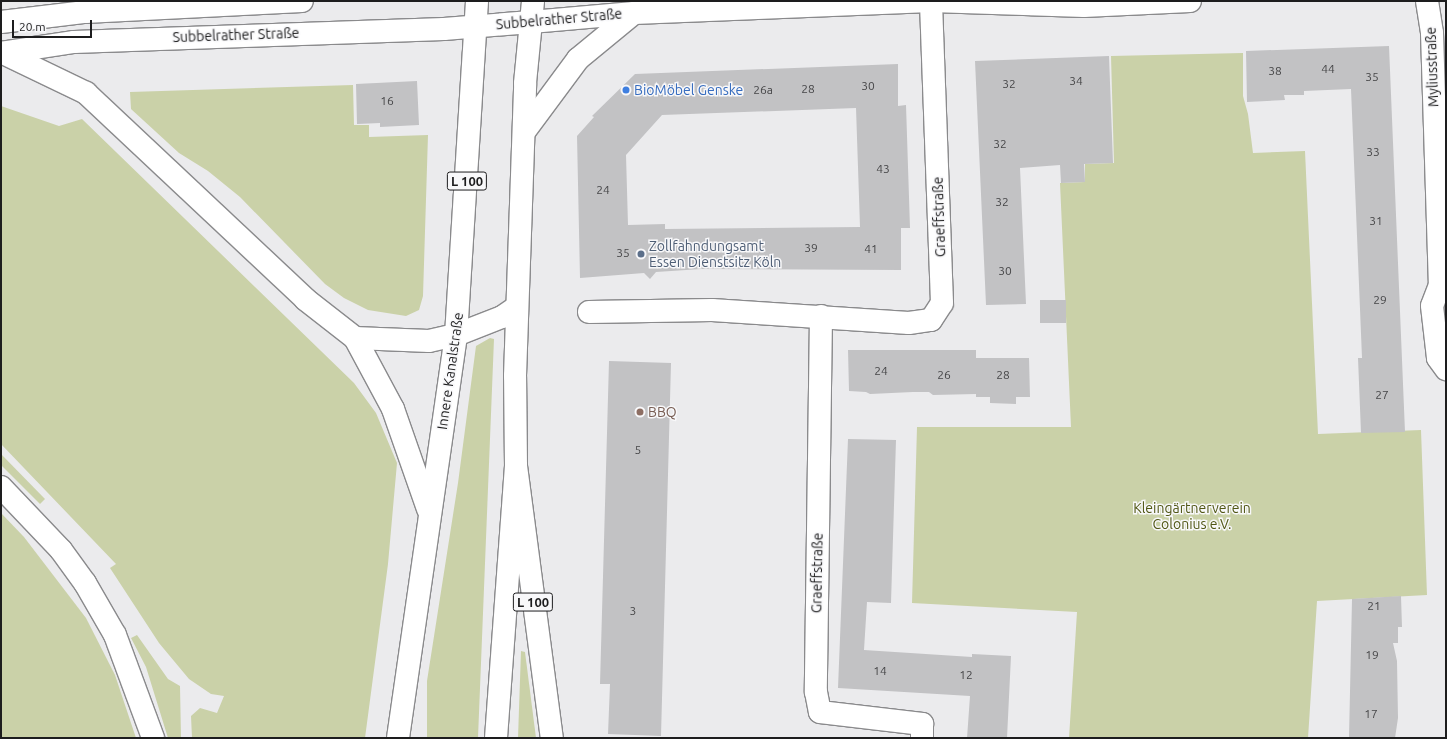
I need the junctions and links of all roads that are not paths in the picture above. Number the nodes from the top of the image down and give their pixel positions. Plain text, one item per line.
1 (302, 1) edge
2 (477, 1) edge
3 (533, 1) edge
4 (931, 1) edge
5 (1180, 1) edge
6 (1427, 1) edge
7 (1085, 3) edge
8 (634, 13) junction
9 (1, 22) edge
10 (531, 22) junction
11 (476, 27) junction
12 (2, 53) edge
13 (524, 132) junction
14 (517, 307) junction
15 (589, 312) dead end
16 (821, 316) junction
17 (456, 335) junction
18 (355, 338) junction
19 (1446, 369) edge
20 (516, 466) junction
21 (1, 487) edge
22 (429, 512) junction
23 (153, 738) edge
24 (398, 738) edge
25 (496, 738) edge
26 (552, 738) edge
27 (922, 738) edge

1 - 9 main road, Subbelrather Straße
2 - 11 main road, Innere Kanalstraße / L 100
3 - 10 main road, L 100
4 - 7 main road, Subbelrather Straße
4 - 8 main road, Subbelrather Straße
4 - 16 main road, Graeffstraße
5 - 7 main road, Subbelrather Straße
6 - 19 main road, Myliusstraße
8 - 10 main road, Subbelrather Straße
8 - 13 main road
10 - 11 main road, Subbelrather Straße
10 - 13 main road, L 100
11 - 12 main road, Subbelrather Straße
11 - 17 main road, Innere Kanalstraße / L 100
12 - 18 main road
13 - 14 main road, L 100
14 - 17 main road
14 - 20 main road, L 100
15 - 16 main road, Graeffstraße
16 - 27 main road, Graeffstraße
17 - 18 main road
17 - 22 main road, Innere Kanalstraße / L 100
18 - 22 main road
20 - 25 main road, L 100
20 - 26 main road, L 100
21 - 23 main road
22 - 24 main road, Innere Kanalstraße / L 100

